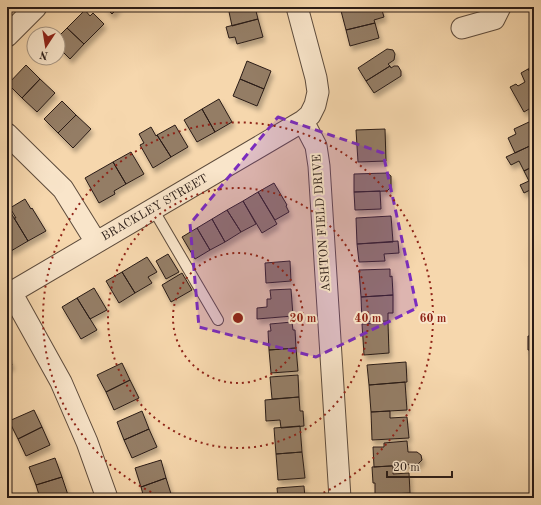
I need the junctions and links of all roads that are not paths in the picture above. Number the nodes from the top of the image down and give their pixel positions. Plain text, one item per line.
1 (36, 7) edge
2 (297, 7) edge
3 (500, 7) edge
4 (462, 28) dead end
5 (7, 36) edge
6 (303, 121) junction
7 (7, 134) edge
8 (153, 209) junction
9 (96, 242) junction
10 (9, 293) edge
11 (218, 320) dead end
12 (107, 498) edge
13 (340, 498) edge

1 - 5 street
2 - 6 street
3 - 4 street
6 - 8 street, BRACKLEY STREET
6 - 13 street, ASHTON FIELD DRIVE
7 - 9 street
8 - 9 street, BRACKLEY STREET
8 - 11 lane
9 - 10 street, BRACKLEY STREET
10 - 12 street

